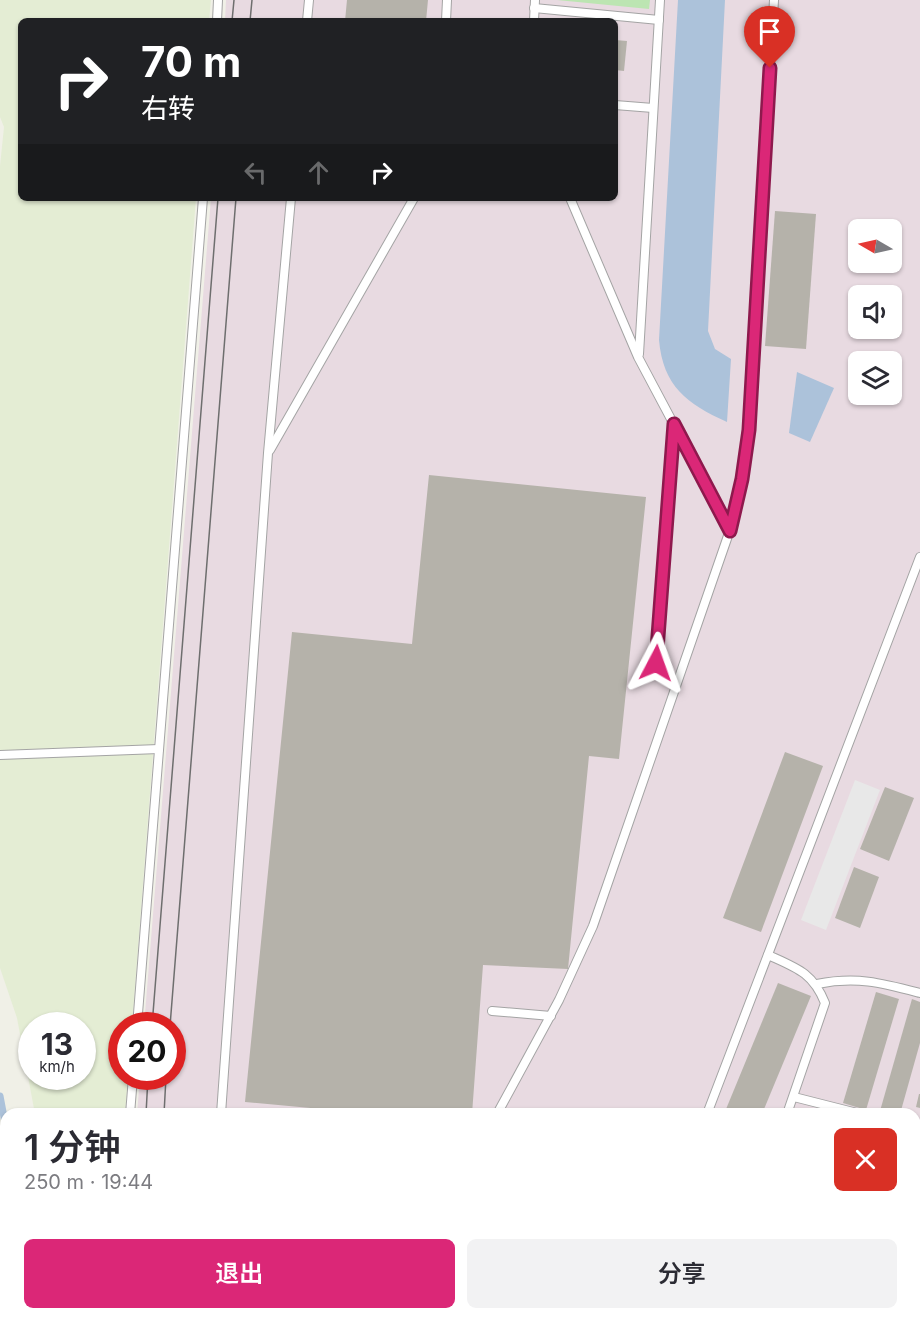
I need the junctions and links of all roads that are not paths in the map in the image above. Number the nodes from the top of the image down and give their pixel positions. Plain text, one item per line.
1 (218, 0) edge
2 (309, 0) edge
3 (447, 0) edge
4 (660, 0) edge
5 (774, 0) edge
6 (535, 4) edge
7 (217, 18) edge
8 (307, 18) edge
9 (446, 18) edge
10 (658, 20) junction
11 (618, 105) edge
12 (653, 108) junction
13 (203, 201) edge
14 (291, 201) edge
15 (412, 201) edge
16 (571, 201) edge
17 (638, 357) junction
18 (674, 424) junction
19 (268, 453) junction
20 (730, 531) junction
21 (920, 557) edge
22 (656, 663) dead end
23 (159, 749) junction
24 (0, 755) edge
25 (768, 955) junction
26 (817, 984) junction
27 (920, 993) edge
28 (492, 1011) dead end
29 (138, 1012) edge
30 (551, 1016) junction
31 (132, 1090) edge
32 (794, 1097) junction
33 (130, 1108) edge
34 (221, 1108) edge
35 (500, 1108) edge
36 (709, 1108) edge
37 (789, 1108) edge
38 (837, 1108) edge

1 - 7 lane
2 - 8 lane
3 - 9 lane
4 - 10 lane
5 - 20 lane
6 - 10 lane
10 - 12 lane
11 - 12 lane
12 - 17 lane
13 - 23 lane
14 - 19 lane
15 - 19 lane
16 - 17 lane
17 - 18 lane
18 - 20 lane
18 - 22 lane
19 - 34 lane
20 - 30 lane
21 - 25 lane
23 - 24 lane
23 - 29 lane
25 - 26 lane
25 - 36 lane
26 - 27 lane
26 - 32 lane
28 - 30 lane
30 - 35 lane
31 - 33 lane
32 - 37 lane
32 - 38 lane

